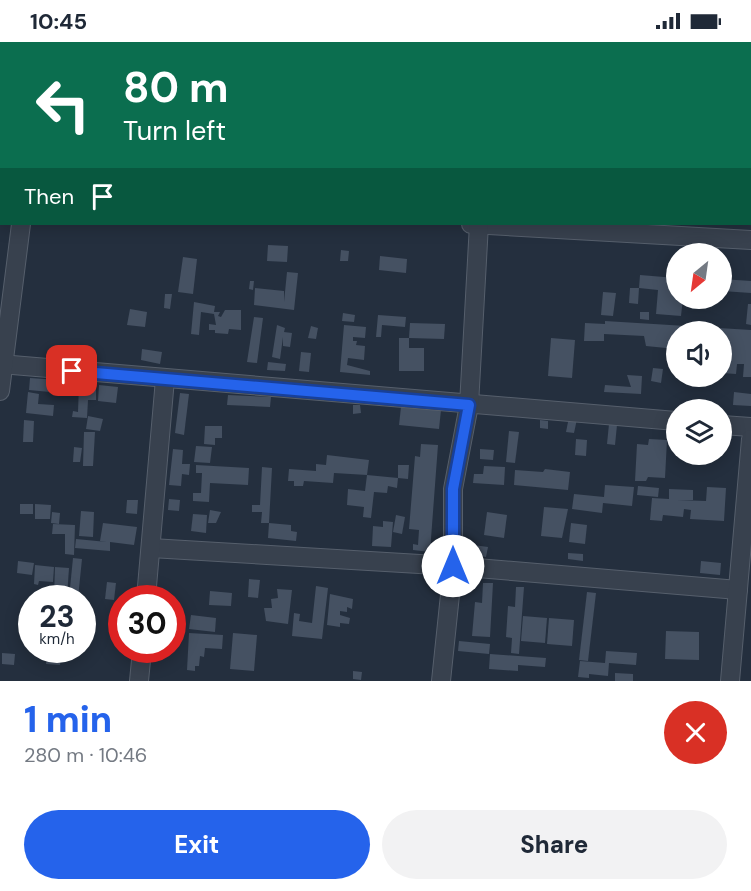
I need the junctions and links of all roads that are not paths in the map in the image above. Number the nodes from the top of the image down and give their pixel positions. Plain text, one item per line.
1 (21, 225) edge
2 (478, 225) edge
3 (495, 225) edge
4 (751, 240) edge
5 (1, 364) edge
6 (165, 379) junction
7 (0, 390) edge
8 (469, 405) junction
9 (666, 420) edge
10 (732, 426) edge
11 (751, 427) edge
12 (751, 439) edge
13 (151, 548) junction
14 (453, 566) junction
15 (147, 585) edge
16 (738, 590) junction
17 (141, 663) edge
18 (139, 681) edge
19 (441, 681) edge
20 (730, 681) edge

1 - 5 street
2 - 8 street
3 - 4 street
5 - 6 street
5 - 7 street
6 - 8 street
6 - 13 street
8 - 9 street
8 - 14 street
10 - 11 street
12 - 16 street
13 - 14 street
13 - 15 street
14 - 16 street
14 - 19 street
16 - 20 street
17 - 18 street

